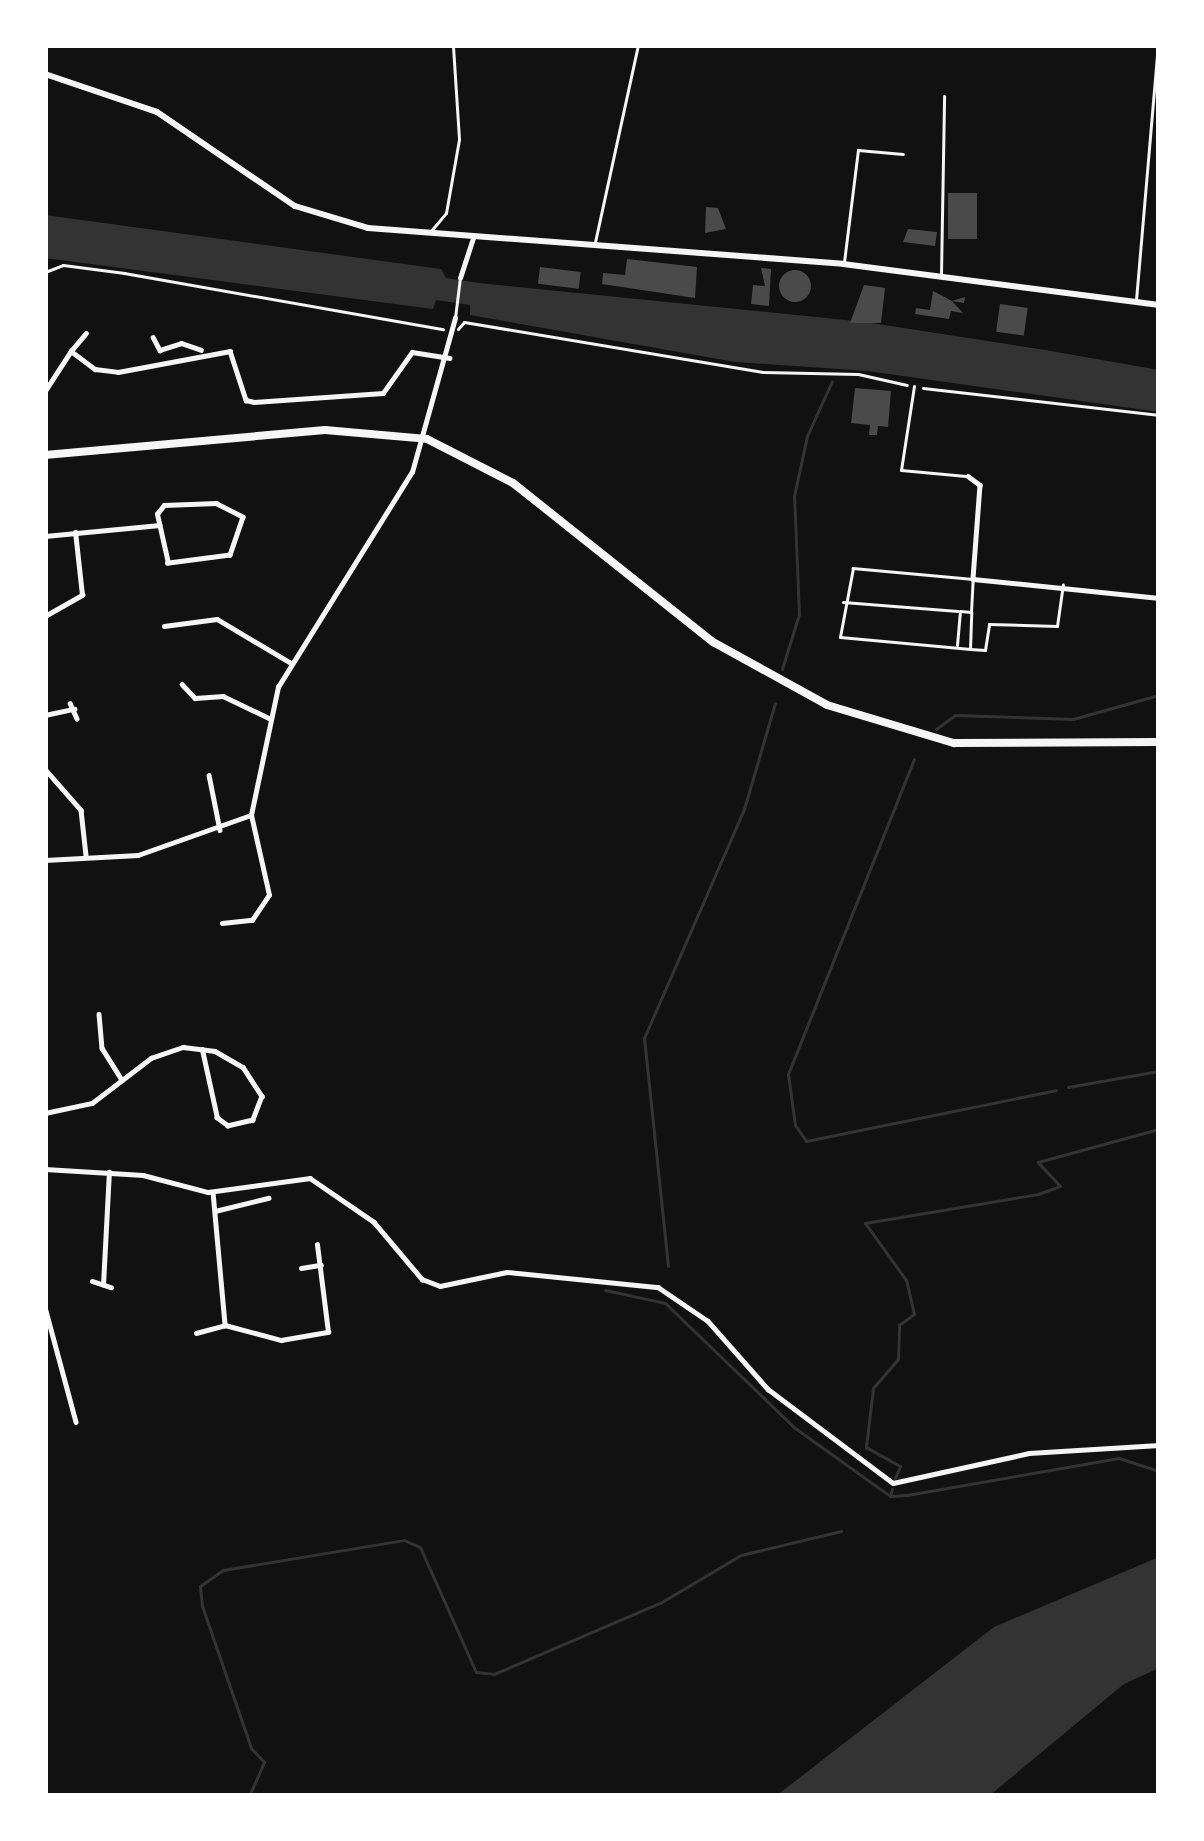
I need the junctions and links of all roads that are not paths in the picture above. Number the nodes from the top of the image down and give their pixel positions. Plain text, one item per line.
1 (453, 45) edge
2 (638, 45) edge
3 (1158, 45) edge
4 (45, 74) edge
5 (944, 96) dead end
6 (903, 154) dead end
7 (429, 233) junction
8 (473, 237) junction
9 (595, 244) junction
10 (843, 264) junction
11 (941, 276) junction
12 (460, 279) joint
13 (1136, 302) junction
14 (1159, 305) edge
15 (455, 316) joint
16 (86, 333) dead end
17 (153, 337) dead end
18 (70, 351) junction
19 (202, 351) junction
20 (450, 358) junction
21 (914, 386) road end
22 (45, 391) edge
23 (427, 439) junction
24 (45, 455) edge
25 (968, 476) joint
26 (159, 525) junction
27 (75, 532) junction
28 (45, 536) edge
29 (973, 579) junction
30 (1063, 584) junction
31 (1159, 598) edge
32 (842, 600) junction
33 (960, 611) junction
34 (971, 611) junction
35 (45, 616) edge
36 (164, 626) dead end
37 (957, 649) junction
38 (970, 650) junction
39 (291, 663) junction
40 (182, 684) dead end
41 (45, 715) edge
42 (269, 718) junction
43 (77, 719) dead end
44 (1159, 742) edge
45 (45, 769) edge
46 (209, 775) dead end
47 (251, 815) junction
48 (220, 830) junction
49 (86, 855) junction
50 (45, 860) edge
51 (222, 923) dead end
52 (108, 1015) dead end
53 (202, 1050) junction
54 (122, 1080) junction
55 (45, 1113) edge
56 (45, 1169) edge
57 (109, 1172) junction
58 (212, 1192) junction
59 (268, 1198) dead end
60 (215, 1211) junction
61 (317, 1246) dead end
62 (321, 1265) junction
63 (301, 1268) dead end
64 (92, 1281) dead end
65 (45, 1306) edge
66 (225, 1325) junction
67 (196, 1333) dead end
68 (76, 1422) dead end
69 (1159, 1445) edge

1 - 7 street
2 - 9 street
3 - 13 street
4 - 7 street
5 - 11 street
6 - 10 street
7 - 8 street
8 - 9 street
8 - 12 street
9 - 10 street
10 - 11 street
11 - 13 street
12 - 15 street
13 - 14 street
15 - 20 street
16 - 18 street
17 - 19 street
18 - 19 street
18 - 22 street
19 - 20 street
20 - 23 street
21 - 25 street
23 - 24 main road
23 - 39 street
23 - 44 main road
25 - 29 street
26 - 26 street
26 - 27 street
27 - 28 street
27 - 35 street
29 - 30 street
29 - 32 street
29 - 34 street
30 - 31 street
30 - 38 street
32 - 33 street
32 - 37 street
33 - 34 street
33 - 37 street
34 - 38 street
36 - 39 street
37 - 38 street
39 - 42 street
40 - 42 street
41 - 43 street
42 - 47 street
45 - 49 street
46 - 48 street
47 - 48 street
47 - 51 street
48 - 49 street
49 - 50 street
52 - 54 street
53 - 53 street
53 - 54 street
54 - 55 street
56 - 57 street
57 - 58 street
57 - 64 street
58 - 60 street
58 - 69 street
59 - 60 street
60 - 66 street
61 - 62 street
62 - 63 street
62 - 66 street
65 - 68 street
66 - 67 street

